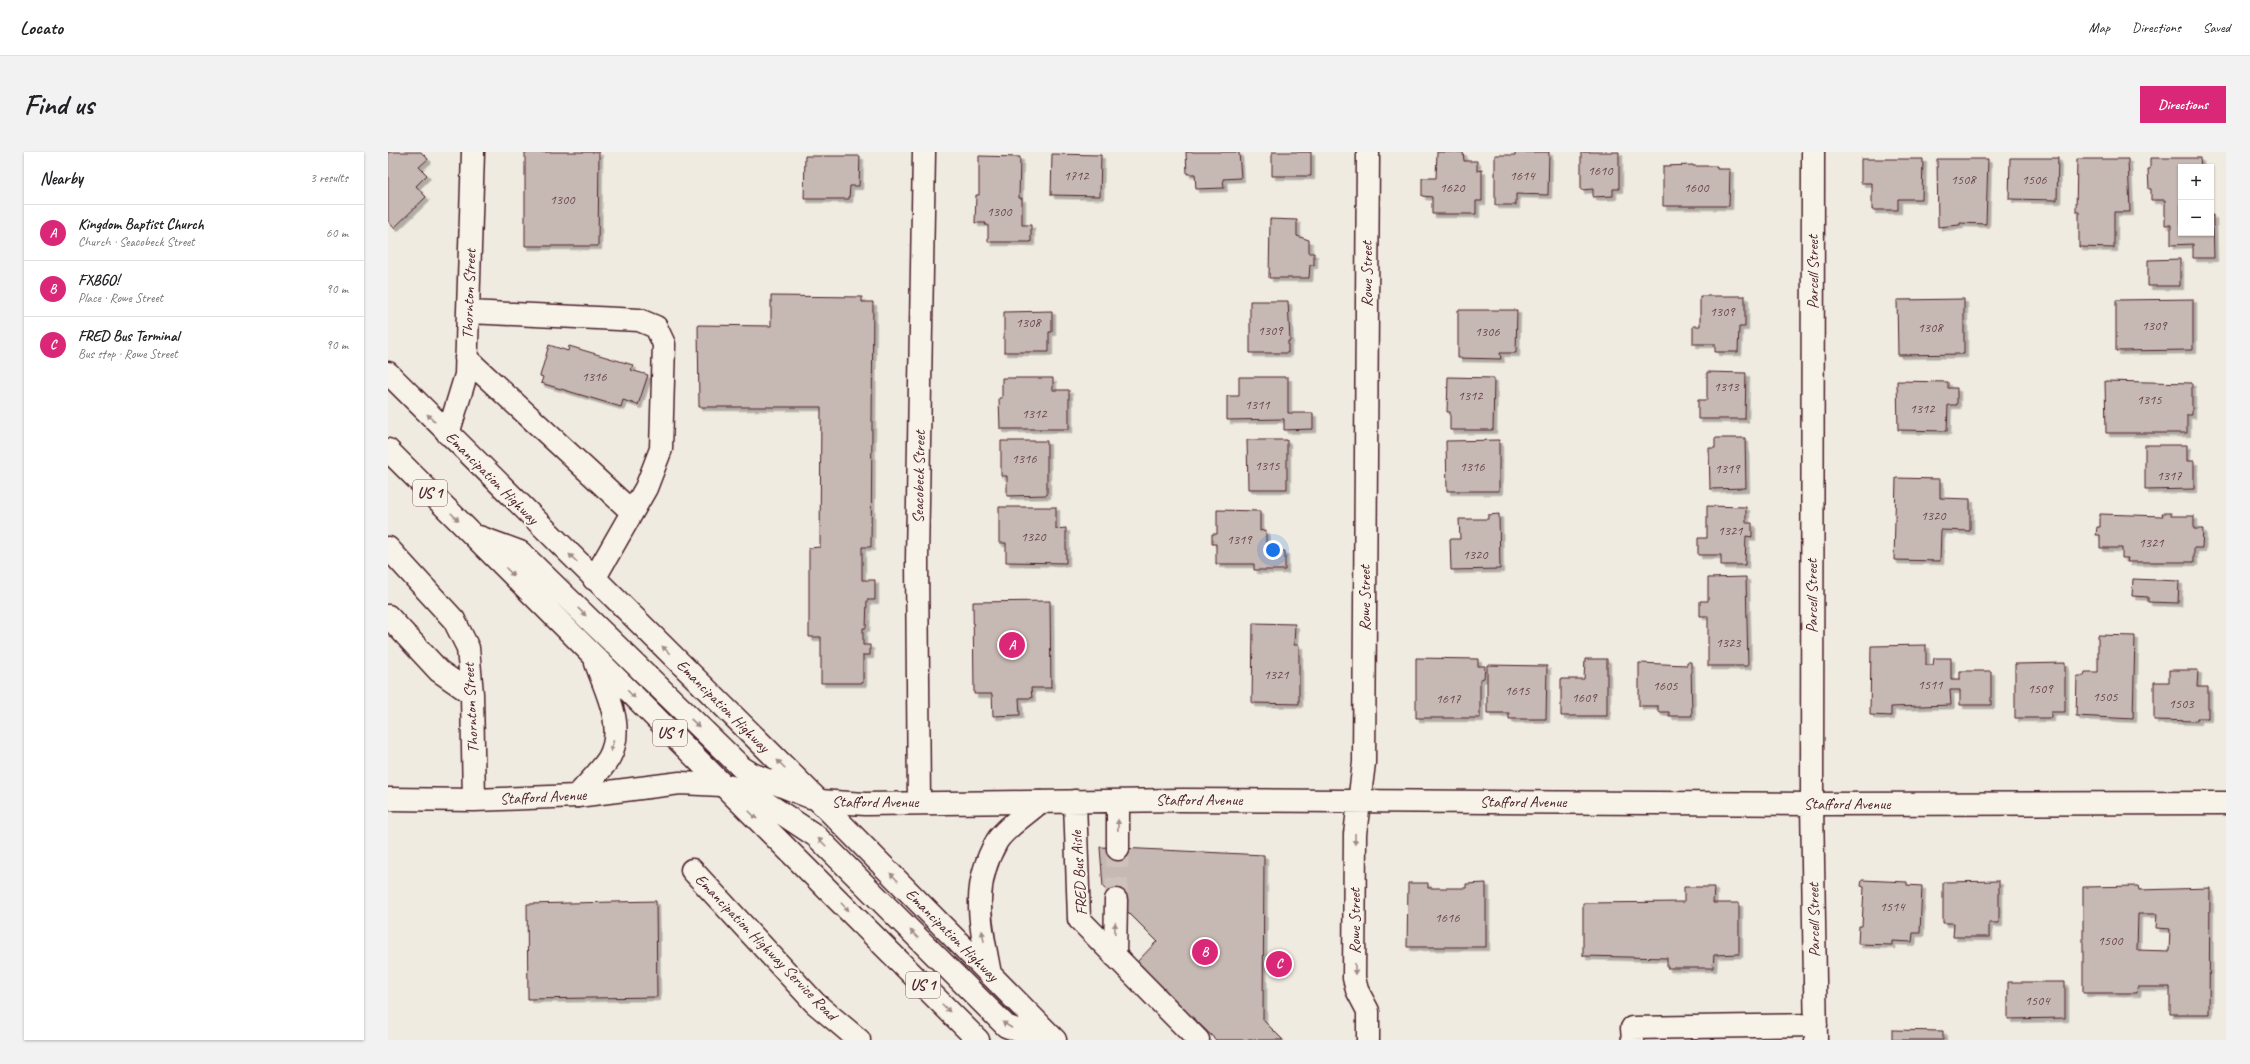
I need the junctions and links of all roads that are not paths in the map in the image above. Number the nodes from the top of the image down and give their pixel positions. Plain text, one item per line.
1 (474, 152) edge
2 (924, 152) edge
3 (1368, 152) edge
4 (1814, 152) edge
5 (469, 312) junction
6 (466, 358) junction
7 (388, 373) edge
8 (448, 434) junction
9 (388, 450) edge
10 (632, 512) junction
11 (472, 535) junction
12 (388, 548) edge
13 (594, 579) junction
14 (388, 616) edge
15 (593, 656) junction
16 (472, 694) junction
17 (722, 784) junction
18 (577, 796) junction
19 (388, 799) edge
20 (474, 800) junction
21 (1358, 800) junction
22 (819, 801) junction
23 (1118, 801) junction
24 (919, 802) junction
25 (1040, 802) junction
26 (1075, 802) junction
27 (2226, 803) edge
28 (1812, 804) junction
29 (1118, 849) tunnel mouth
30 (692, 870) dead end
31 (1116, 900) tunnel mouth
32 (1115, 956) junction
33 (990, 974) junction
34 (1816, 1032) edge
35 (969, 1037) edge
36 (859, 1040) edge
37 (1043, 1040) edge
38 (1055, 1040) edge
39 (1198, 1040) edge
40 (1368, 1040) edge
41 (1632, 1040) edge

1 - 5 street, Thornton Street
2 - 24 street, Seacobeck Street
3 - 21 street, Rowe Street
4 - 28 street, Parcell Street
5 - 6 street, Thornton Street
5 - 10 street
6 - 8 street, Thornton Street
6 - 10 street
8 -> 7 street, Emancipation Highway
13 -> 8 street, Emancipation Highway
9 -> 11 street, US 1
10 - 13 street
11 -> 15 street, US 1
11 -> 22 street
12 - 16 street, Thornton Street
22 -> 13 street, Emancipation Highway
14 - 16 street
15 -> 17 street, US 1
15 -> 18 street
16 - 20 street, Thornton Street
17 - 18 street, Stafford Avenue
17 -> 35 street, US 1
37 -> 17 street, Stafford Avenue
18 - 20 street, Stafford Avenue
19 - 20 street, Stafford Avenue
21 - 23 street, Stafford Avenue
21 - 28 street, Stafford Avenue
21 -> 40 street, Rowe Street
22 - 24 street, Stafford Avenue
33 -> 22 street, Emancipation Highway
23 - 26 street, Stafford Avenue
29 -> 23 street
24 - 25 street, Stafford Avenue
25 - 26 street, Stafford Avenue
33 -> 25 street
26 - 32 street, FRED Bus Aisle
27 - 28 street, Stafford Avenue
28 - 34 street, Parcell Street
30 - 36 street, Emancipation Highway Service Road
32 -> 31 street
32 - 39 street, FRED Bus Aisle
33 - 38 street, Emancipation Highway
34 - 41 street

